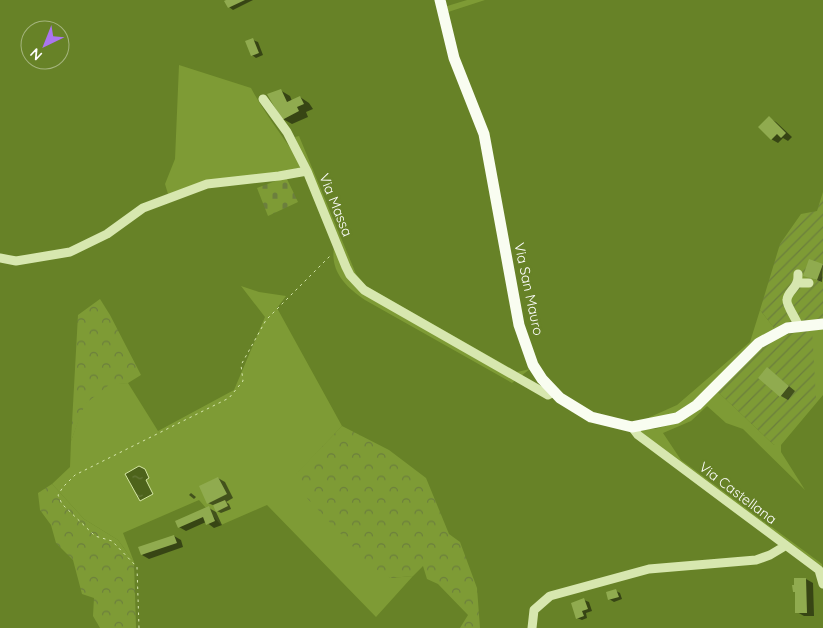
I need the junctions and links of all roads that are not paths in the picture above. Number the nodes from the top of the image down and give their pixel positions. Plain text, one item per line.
1 (440, 0) edge
2 (263, 99) dead end
3 (308, 171) junction
4 (0, 258) edge
5 (810, 283) dead end
6 (823, 324) edge
7 (799, 327) junction
8 (554, 392) junction
9 (632, 426) junction
10 (785, 546) junction
11 (823, 584) edge
12 (532, 628) edge

1 - 8 main road, Via San Mauro
2 - 3 street
3 - 4 street, Via Massa
3 - 8 street, Via Massa
5 - 7 street
6 - 7 main road, Via San Mauro
7 - 9 main road, Via San Mauro
8 - 9 main road, Via San Mauro
9 - 10 street, Via Castellana
10 - 11 street, Via Castellana
10 - 12 street

